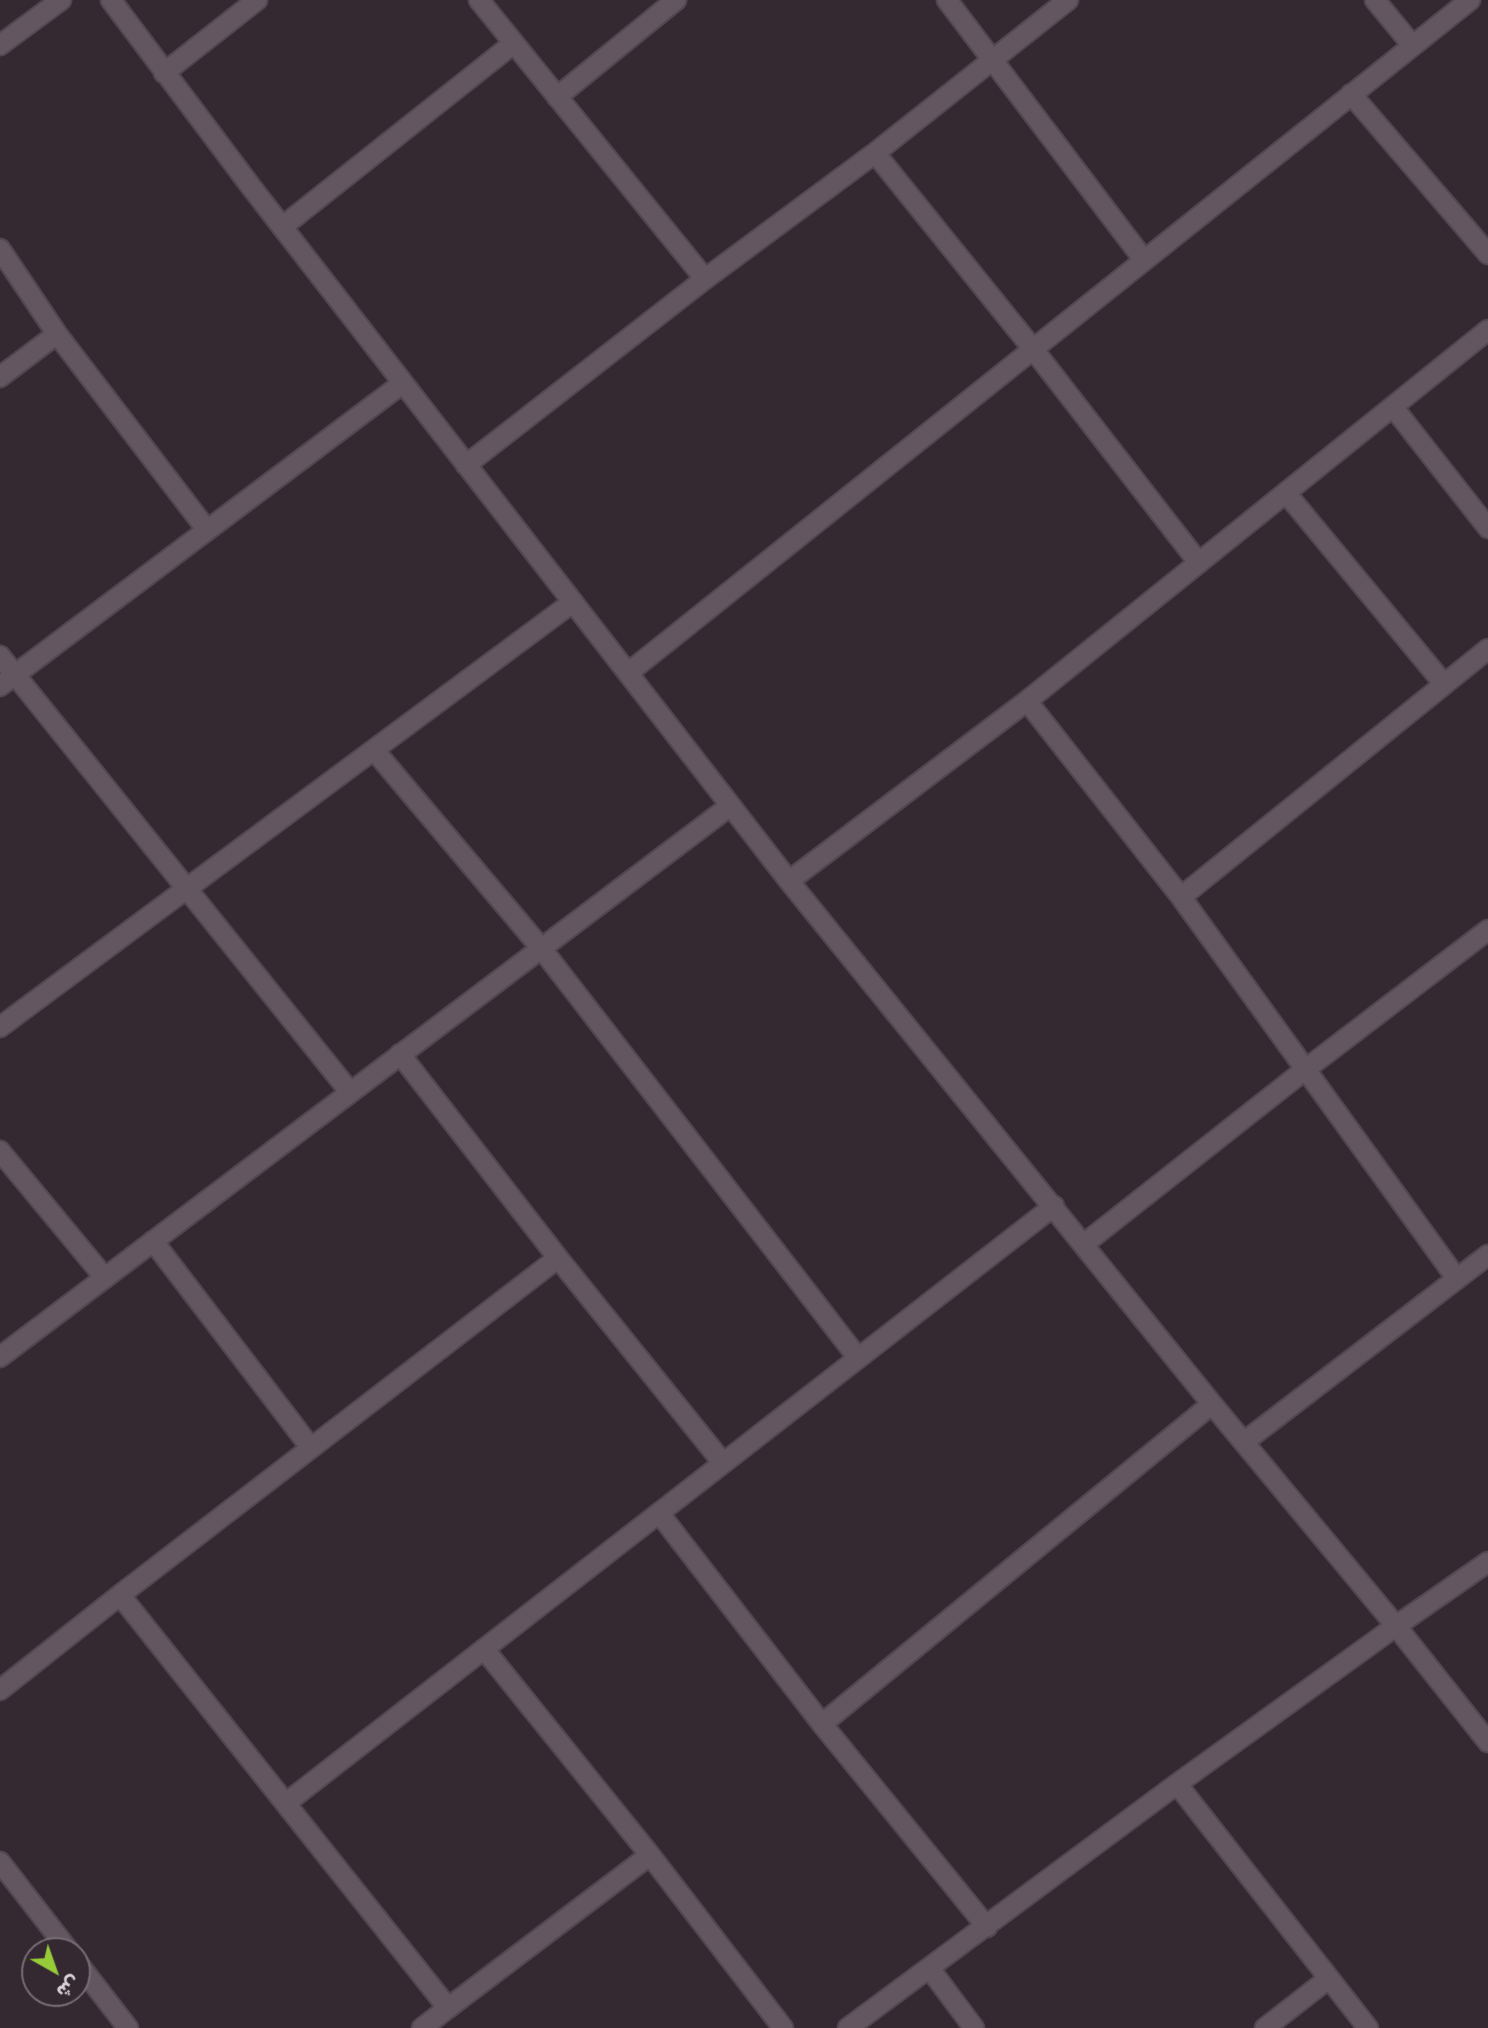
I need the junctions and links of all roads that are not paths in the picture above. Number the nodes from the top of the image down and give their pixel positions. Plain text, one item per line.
1 (61, 0) edge
2 (111, 0) edge
3 (257, 0) edge
4 (480, 0) edge
5 (676, 0) edge
6 (947, 0) edge
7 (1068, 0) edge
8 (1375, 0) edge
9 (1470, 0) edge
10 (514, 43) junction
11 (1412, 45) junction
12 (0, 46) edge
13 (991, 60) junction
14 (164, 73) junction
15 (1350, 94) junction
16 (557, 97) junction
17 (875, 153) junction
18 (282, 227) junction
19 (0, 249) edge
20 (1488, 254) edge
21 (1144, 260) junction
22 (705, 279) junction
23 (1488, 330) edge
24 (57, 334) junction
25 (1033, 349) junction
26 (0, 377) edge
27 (403, 383) junction
28 (1393, 407) junction
29 (466, 465) junction
30 (1286, 493) junction
31 (1488, 528) edge
32 (207, 530) junction
33 (1199, 563) junction
34 (573, 602) junction
35 (1488, 649) edge
36 (0, 656) edge
37 (628, 673) junction
38 (7, 680) edge
39 (1444, 684) junction
40 (1027, 701) junction
41 (374, 750) junction
42 (730, 806) junction
43 (789, 881) junction
44 (186, 890) junction
45 (1181, 897) junction
46 (1486, 934) edge
47 (541, 948) junction
48 (0, 1027) edge
49 (400, 1054) junction
50 (1306, 1069) junction
51 (350, 1092) junction
52 (0, 1151) edge
53 (1054, 1206) junction
54 (153, 1241) junction
55 (1084, 1244) junction
56 (1488, 1255) edge
57 (558, 1258) junction
58 (104, 1278) junction
59 (1457, 1279) junction
60 (0, 1357) edge
61 (858, 1358) junction
62 (1212, 1404) junction
63 (1244, 1442) junction
64 (311, 1448) junction
65 (723, 1463) junction
66 (659, 1513) junction
67 (1488, 1562) edge
68 (120, 1595) junction
69 (1396, 1626) junction
70 (484, 1648) junction
71 (0, 1690) edge
72 (822, 1724) junction
73 (1488, 1742) edge
74 (1177, 1784) junction
75 (286, 1803) junction
76 (650, 1855) junction
77 (0, 1863) edge
78 (987, 1927) junction
79 (58, 1937) edge
80 (930, 1969) junction
81 (1328, 1979) junction
82 (91, 1980) edge
83 (448, 2008) junction
84 (128, 2028) edge
85 (422, 2028) edge
86 (783, 2028) edge
87 (848, 2028) edge
88 (974, 2028) edge
89 (1265, 2028) edge
90 (1368, 2028) edge

1 - 12 street
2 - 14 street
3 - 14 street
4 - 10 street
5 - 16 street
6 - 13 street
7 - 13 street
8 - 11 street
9 - 11 street
10 - 16 street
10 - 18 street
11 - 15 street
13 - 17 street
13 - 21 street
14 - 18 street
15 - 20 street
15 - 21 street
16 - 22 street
17 - 22 street
17 - 25 street
18 - 27 street
19 - 24 street
21 - 25 street
22 - 29 street
23 - 28 street
24 - 26 street
24 - 32 street
25 - 33 street
25 - 37 street
27 - 29 street
27 - 32 street
28 - 30 street
28 - 31 street
29 - 34 street
30 - 33 street
30 - 39 street
32 - 38 street
33 - 40 street
34 - 37 street
34 - 41 street
35 - 39 street
36 - 38 street
37 - 42 street
38 - 44 street
39 - 45 street
40 - 43 street
40 - 45 street
41 - 44 street
41 - 47 street
42 - 43 street
42 - 47 street
43 - 53 street
44 - 48 street
44 - 51 street
45 - 50 street
46 - 50 street
47 - 49 street
47 - 61 street
49 - 51 street
49 - 57 street
50 - 55 street
50 - 59 street
51 - 54 street
52 - 58 street
53 - 55 street
53 - 61 street
54 - 58 street
54 - 64 street
55 - 62 street
56 - 59 street
57 - 64 street
57 - 65 street
58 - 60 street
59 - 63 street
61 - 65 street
62 - 63 street
62 - 72 street
63 - 69 street
64 - 68 street
65 - 66 street
66 - 70 street
66 - 72 street
67 - 69 street
68 - 71 street
68 - 75 street
69 - 73 street
69 - 74 street
70 - 75 street
70 - 76 street
72 - 78 street
74 - 78 street
74 - 81 street
75 - 83 street
76 - 83 street
76 - 86 street
77 - 79 street
78 - 80 street
80 - 87 street
80 - 88 street
81 - 89 street
81 - 90 street
82 - 84 street
83 - 85 street

